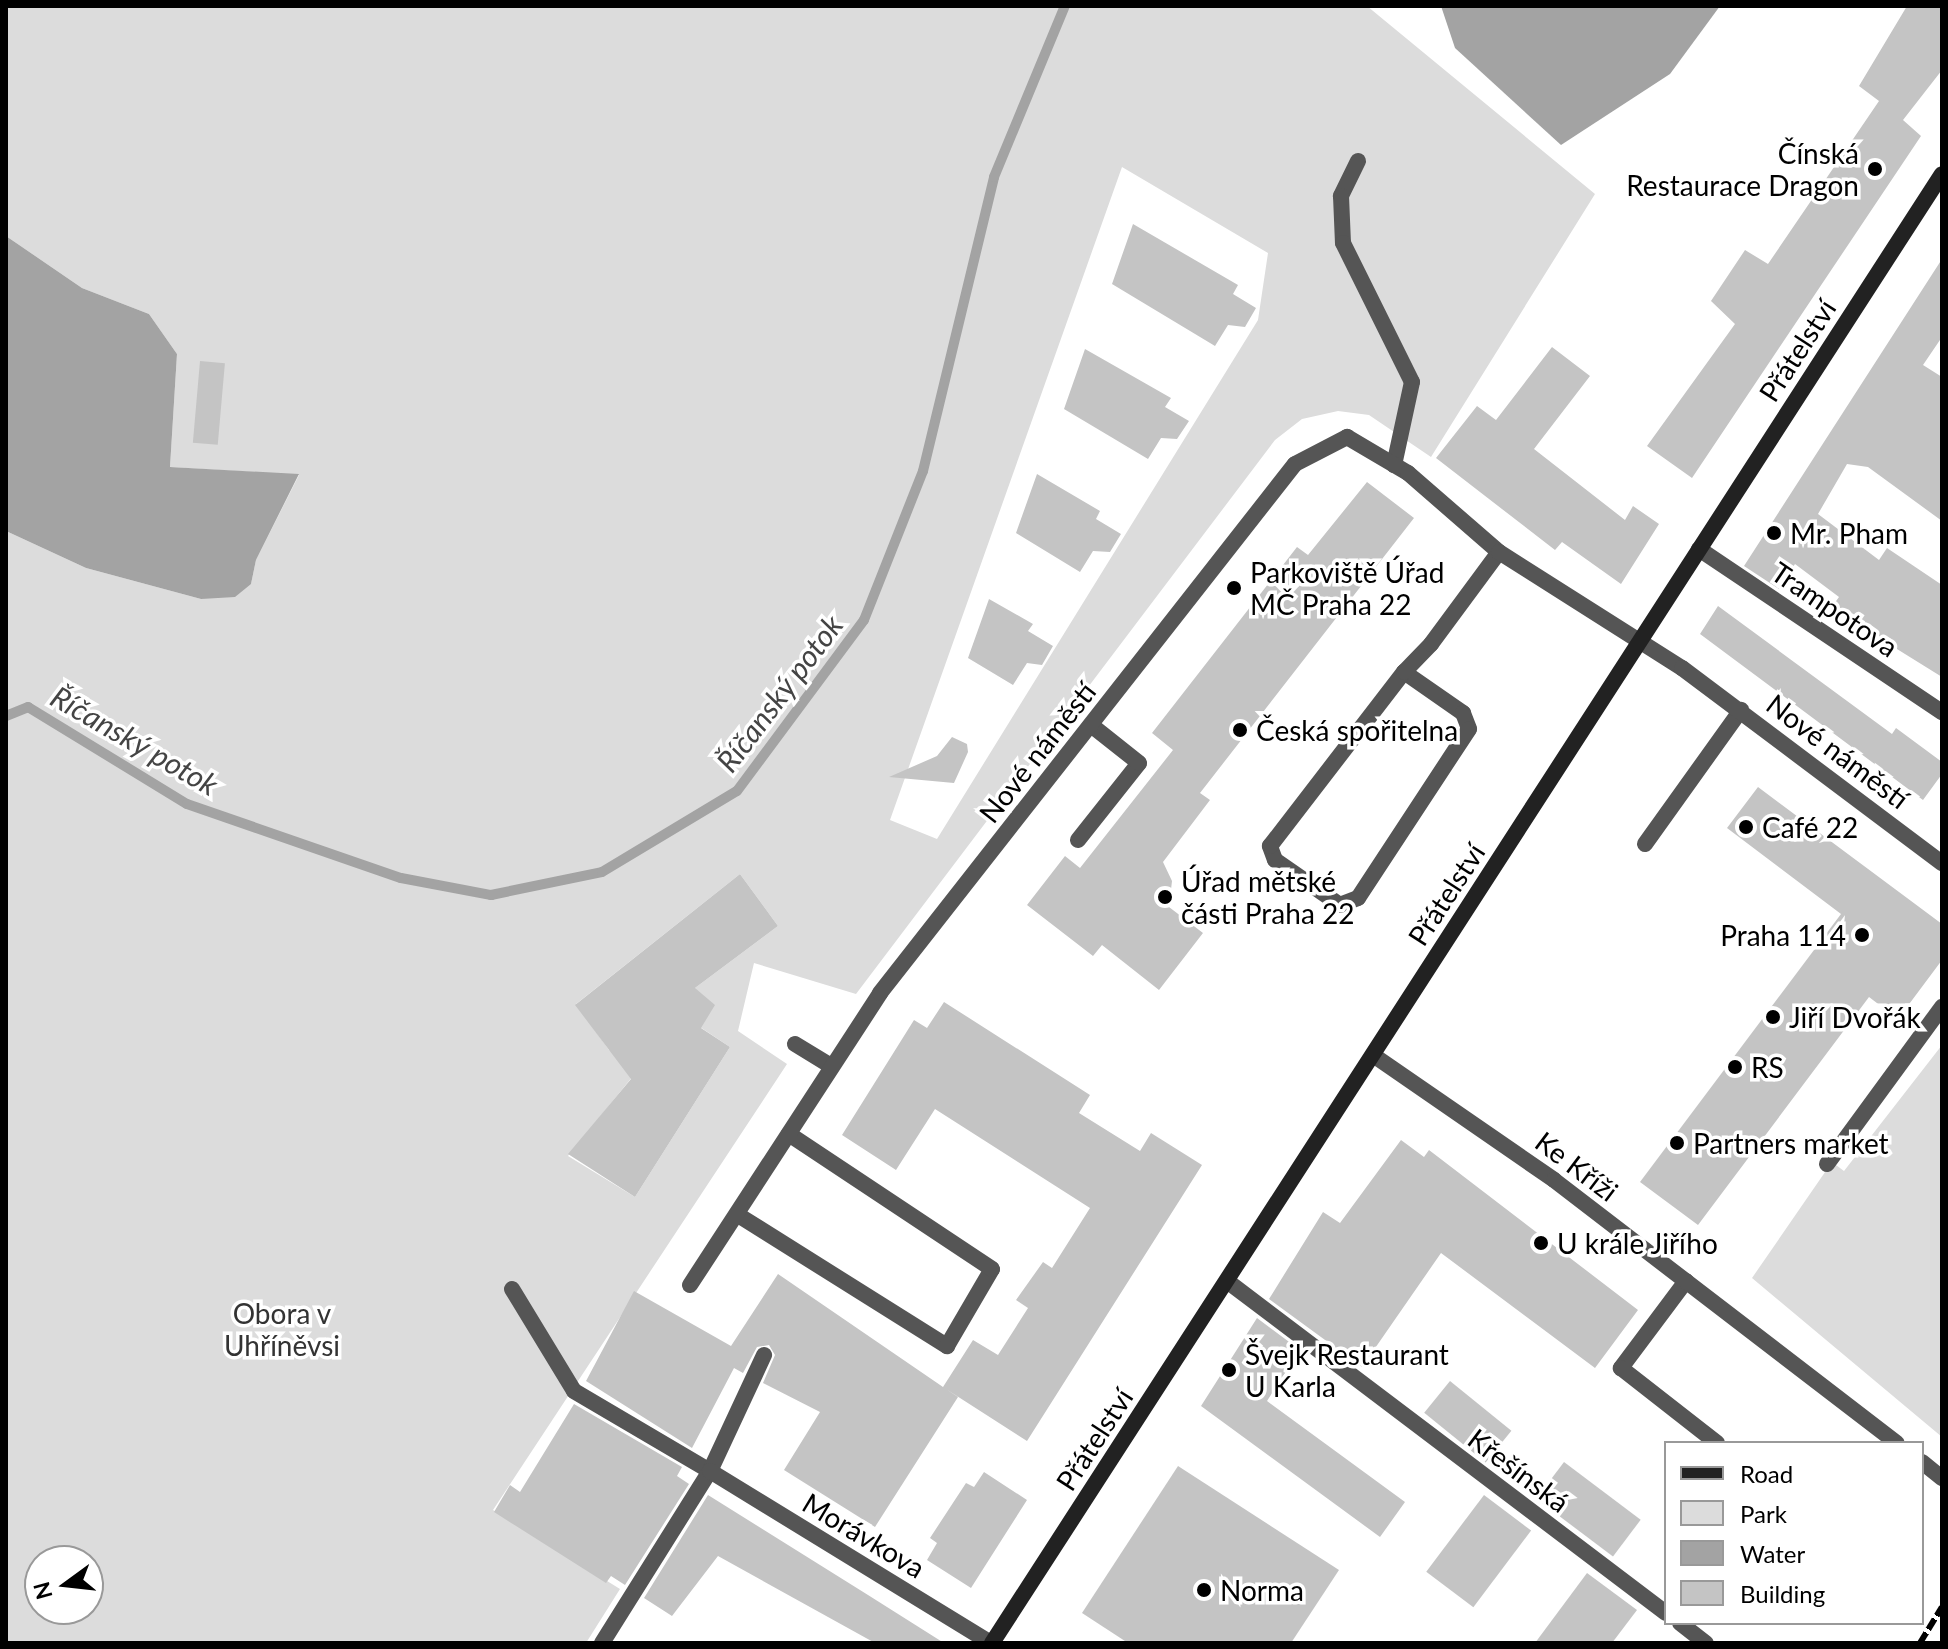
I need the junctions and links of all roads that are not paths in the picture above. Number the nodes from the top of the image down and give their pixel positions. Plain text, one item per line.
1 (1358, 161) dead end
2 (1942, 174) edge
3 (1394, 465) junction
4 (1699, 549) junction
5 (1499, 552) junction
6 (1641, 639) junction
7 (1404, 672) junction
8 (1741, 710) junction
9 (1942, 712) edge
10 (1091, 725) junction
11 (1078, 840) dead end
12 (1645, 844) dead end
13 (1942, 863) edge
14 (1942, 1007) edge
15 (795, 1044) dead end
16 (1373, 1055) junction
17 (831, 1066) junction
18 (789, 1134) junction
19 (1827, 1164) dead end
20 (738, 1215) junction
21 (1227, 1281) junction
22 (1686, 1281) junction
23 (690, 1285) dead end
24 (512, 1289) dead end
25 (764, 1355) dead end
26 (1714, 1441) edge
27 (1894, 1441) edge
28 (1924, 1464) edge
29 (710, 1471) junction
30 (1942, 1478) edge
31 (1664, 1611) edge
32 (1683, 1625) edge
33 (602, 1643) edge
34 (992, 1643) edge
35 (1706, 1643) edge

1 - 3 street
2 - 4 main road, Přátelství
3 - 5 street, Nové náměstí
3 - 10 street, Nové náměstí
4 - 6 main road, Přátelství
4 - 9 street, Trampotova
5 - 6 street, Nové náměstí
5 - 7 street
6 - 8 street, Nové náměstí
6 - 16 main road, Přátelství
7 - 7 street
8 - 12 street, Nové náměstí
8 - 13 street, Nové náměstí
10 - 11 street
10 - 17 street, Nové náměstí
14 - 19 street
15 - 17 street
16 - 21 main road, Přátelství
16 - 22 street, Ke Kříži
17 - 18 street, Nové náměstí
18 - 20 street, Nové náměstí
18 - 20 street
20 - 23 street, Nové náměstí
21 - 31 street, Křešínská
21 - 34 main road, Přátelství
22 - 26 street
22 - 27 street, Ke Kříži
24 - 29 street, Morávkova
25 - 29 street
28 - 30 street
29 - 33 street
29 - 34 street, Morávkova
32 - 35 street

